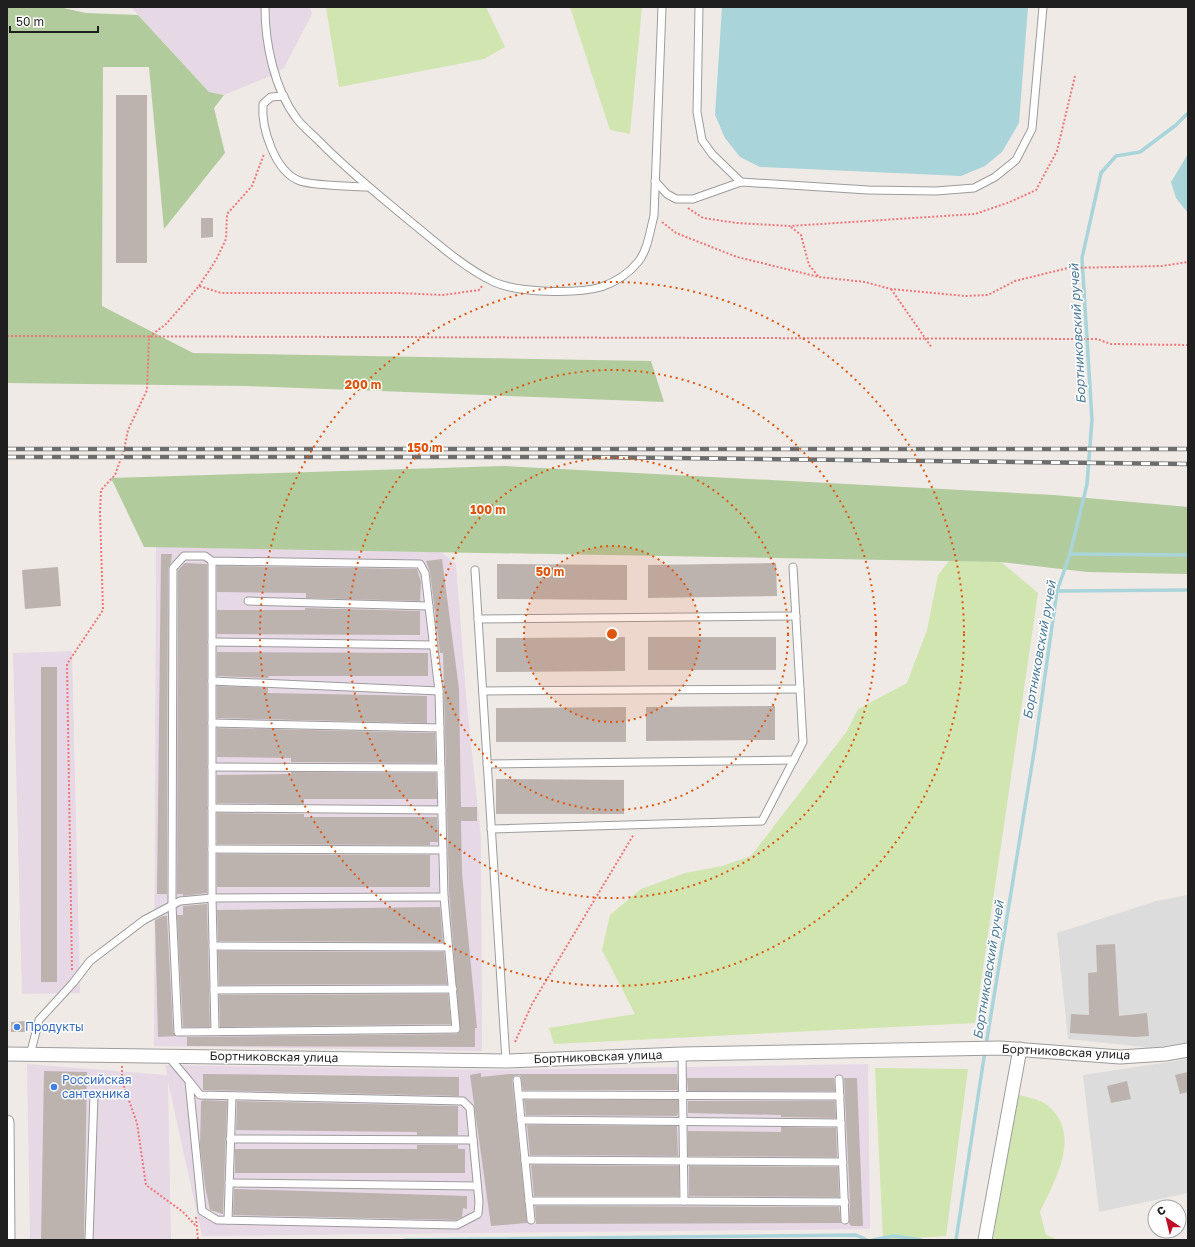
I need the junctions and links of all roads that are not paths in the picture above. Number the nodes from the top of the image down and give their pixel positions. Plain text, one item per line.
1 (265, 7) edge
2 (662, 7) edge
3 (699, 7) edge
4 (1043, 7) edge
5 (284, 96) junction
6 (655, 181) junction
7 (741, 182) junction
8 (368, 187) junction
9 (212, 561) junction
10 (793, 567) dead end
11 (475, 570) dead end
12 (248, 601) dead end
13 (429, 606) junction
14 (796, 616) junction
15 (478, 620) junction
16 (212, 642) junction
17 (434, 645) junction
18 (212, 681) junction
19 (800, 689) junction
20 (439, 691) junction
21 (483, 691) junction
22 (212, 723) junction
23 (440, 728) junction
24 (794, 760) junction
25 (487, 764) junction
26 (212, 766) junction
27 (441, 768) junction
28 (212, 808) junction
29 (442, 810) junction
30 (491, 829) junction
31 (212, 849) junction
32 (443, 850) junction
33 (444, 897) junction
34 (212, 898) junction
35 (172, 905) junction
36 (213, 946) junction
37 (448, 947) junction
38 (452, 989) junction
39 (214, 990) junction
40 (215, 1031) junction
41 (1020, 1049) junction
42 (1188, 1050) edge
43 (7, 1054) edge
44 (30, 1054) junction
45 (682, 1054) junction
46 (168, 1056) junction
47 (506, 1061) junction
48 (839, 1079) dead end
49 (517, 1080) dead end
50 (189, 1081) junction
51 (94, 1095) dead end
52 (519, 1095) junction
53 (682, 1095) junction
54 (232, 1096) junction
55 (840, 1096) junction
56 (521, 1120) junction
57 (7, 1122) edge
58 (683, 1122) junction
59 (841, 1123) junction
60 (230, 1139) junction
61 (473, 1140) junction
62 (525, 1160) junction
63 (683, 1161) junction
64 (843, 1162) junction
65 (229, 1183) junction
66 (477, 1186) junction
67 (684, 1201) junction
68 (529, 1202) junction
69 (845, 1202) junction
70 (228, 1220) junction
71 (531, 1220) dead end
72 (845, 1220) dead end
73 (8, 1240) edge
74 (89, 1240) edge
75 (985, 1240) edge

1 - 5 lane
2 - 6 lane
3 - 7 lane
4 - 7 lane
5 - 8 lane
5 - 8 lane
6 - 7 lane
6 - 8 lane
9 - 13 lane
9 - 16 lane
9 - 35 lane
10 - 14 lane
11 - 15 lane
12 - 13 lane
13 - 17 lane
14 - 15 lane
14 - 19 lane
15 - 21 lane
16 - 17 lane
16 - 18 lane
17 - 20 lane
18 - 20 lane
18 - 22 lane
19 - 21 lane
19 - 24 lane
20 - 23 lane
21 - 25 lane
22 - 23 lane
22 - 26 lane
23 - 27 lane
24 - 25 lane
24 - 30 lane
25 - 30 lane
26 - 27 lane
26 - 28 lane
27 - 29 lane
28 - 29 lane
28 - 31 lane
29 - 32 lane
30 - 47 lane
31 - 32 lane
31 - 34 lane
32 - 33 lane
33 - 34 lane
33 - 37 lane
34 - 35 lane
34 - 36 lane
35 - 40 lane
35 - 44 lane
36 - 37 lane
36 - 39 lane
37 - 38 lane
38 - 39 lane
38 - 40 lane
39 - 40 lane
41 - 42 street, Бортниковская улица
41 - 45 street, Бортниковская улица
41 - 75 street
43 - 44 street, Бортниковская улица
44 - 46 street, Бортниковская улица
45 - 47 street, Бортниковская улица
45 - 53 lane
46 - 47 street, Бортниковская улица
46 - 50 lane
48 - 55 lane
49 - 52 lane
50 - 54 lane
50 - 70 lane
51 - 74 lane
52 - 53 lane
52 - 56 lane
53 - 55 lane
53 - 58 lane
54 - 60 lane
54 - 61 lane
55 - 59 lane
56 - 58 lane
56 - 62 lane
57 - 73 street
58 - 59 lane
58 - 63 lane
59 - 64 lane
60 - 61 lane
60 - 65 lane
61 - 66 lane
62 - 63 lane
62 - 68 lane
63 - 64 lane
63 - 67 lane
64 - 69 lane
65 - 66 lane
65 - 70 lane
66 - 70 lane
67 - 68 lane
67 - 69 lane
68 - 71 lane
69 - 72 lane

